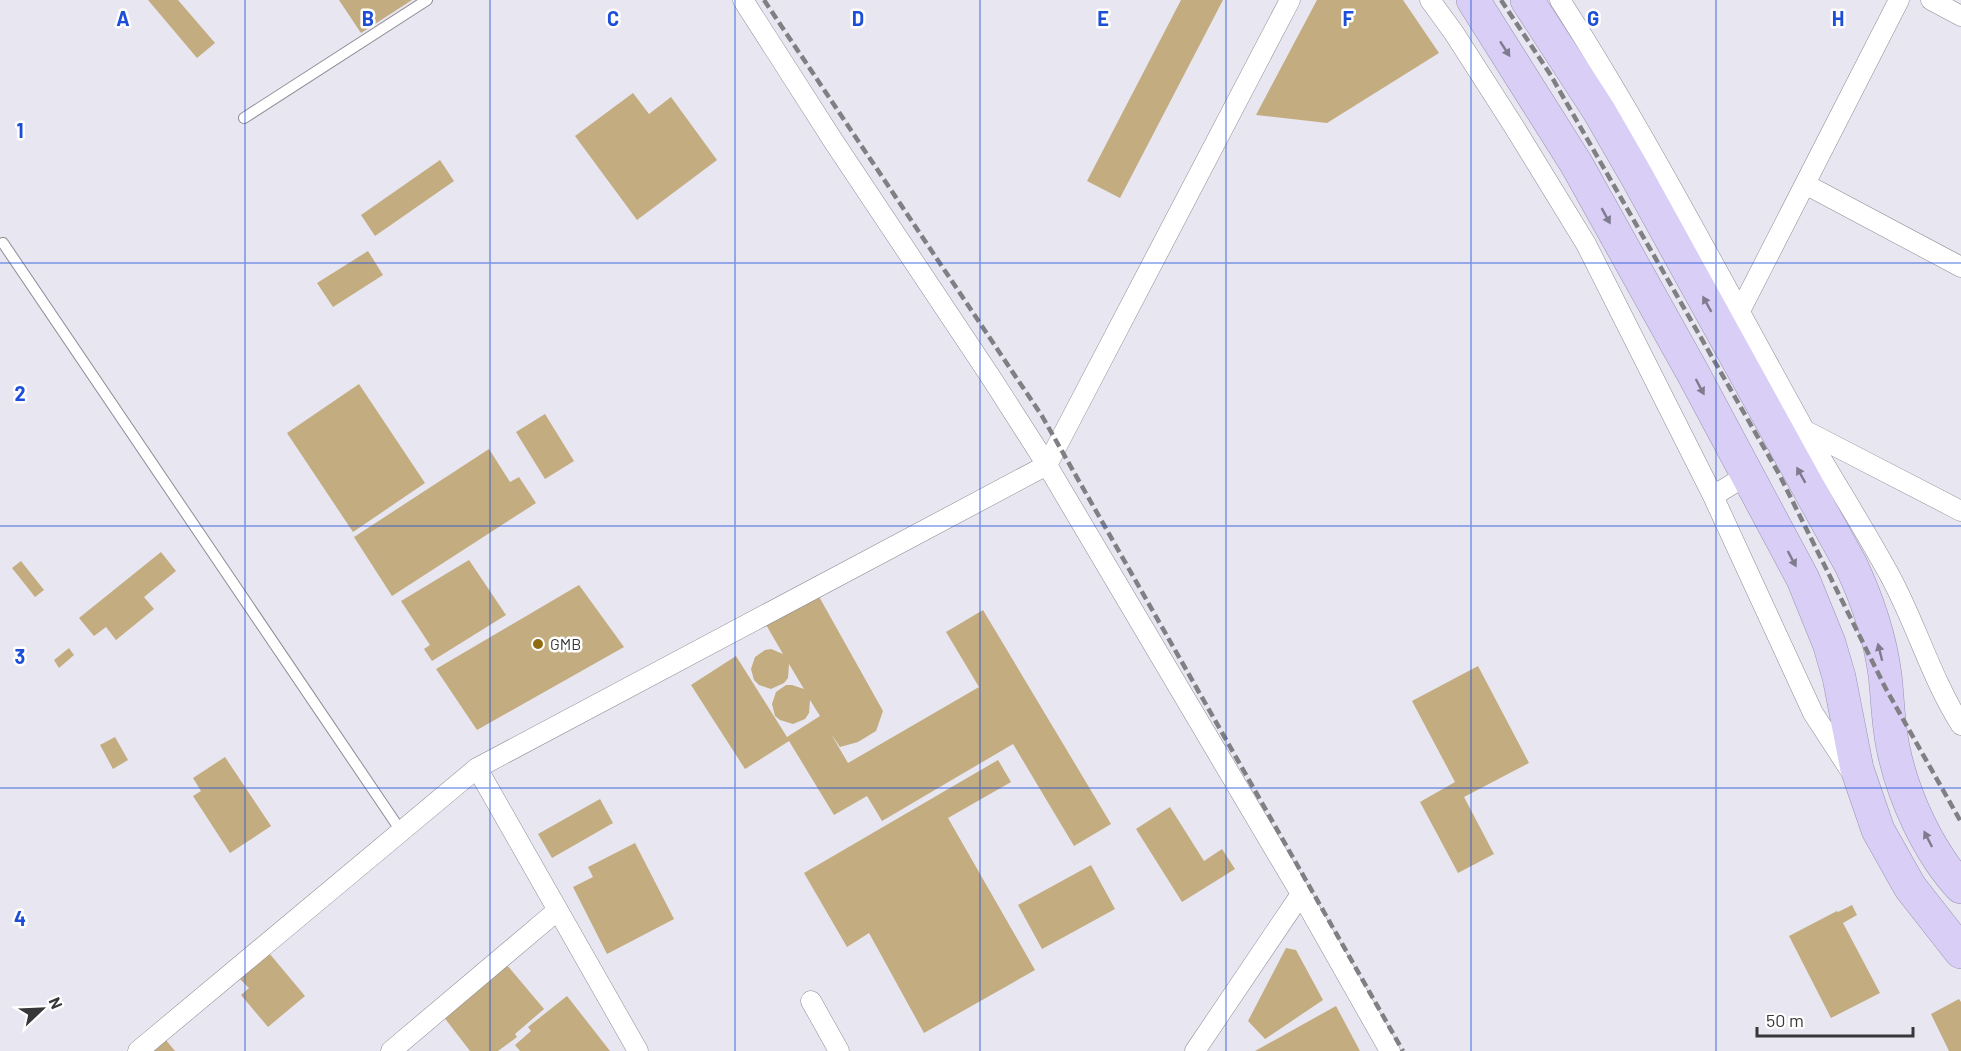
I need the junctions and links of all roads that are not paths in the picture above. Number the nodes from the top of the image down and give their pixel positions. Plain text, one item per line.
1 (427, 0) edge
2 (743, 0) edge
3 (1290, 0) edge
4 (1430, 0) edge
5 (1473, 0) edge
6 (1527, 0) edge
7 (1560, 0) edge
8 (1899, 0) edge
9 (1931, 0) edge
10 (1961, 16) edge
11 (244, 118) dead end
12 (1805, 184) junction
13 (3, 243) dead end
14 (1961, 267) edge
15 (1740, 311) junction
16 (1805, 431) junction
17 (1047, 465) junction
18 (1747, 475) junction
19 (1713, 496) junction
20 (1961, 511) edge
21 (1961, 725) edge
22 (477, 768) junction
23 (1863, 790) junction
24 (401, 831) junction
25 (1961, 887) edge
26 (1301, 894) junction
27 (558, 910) junction
28 (1961, 952) edge
29 (811, 1001) dead end
30 (138, 1051) edge
31 (391, 1051) edge
32 (638, 1051) edge
33 (839, 1051) edge
34 (1195, 1051) edge
35 (1390, 1051) edge

1 - 11 lane
2 - 17 street
3 - 17 street
4 - 19 street
5 -> 18 highway
25 -> 6 highway
7 - 15 street
8 - 12 street
9 - 10 street
12 - 14 street
12 - 15 street
13 - 24 lane
15 - 16 street
16 - 20 street
16 - 21 street
17 - 22 street
17 - 26 street
18 - 19 street
18 -> 23 highway
19 - 23 street
22 - 24 street
22 - 27 street
23 - 28 highway
24 - 30 street
26 - 34 street
26 - 35 street
27 - 31 street
27 - 32 street
29 - 33 street

